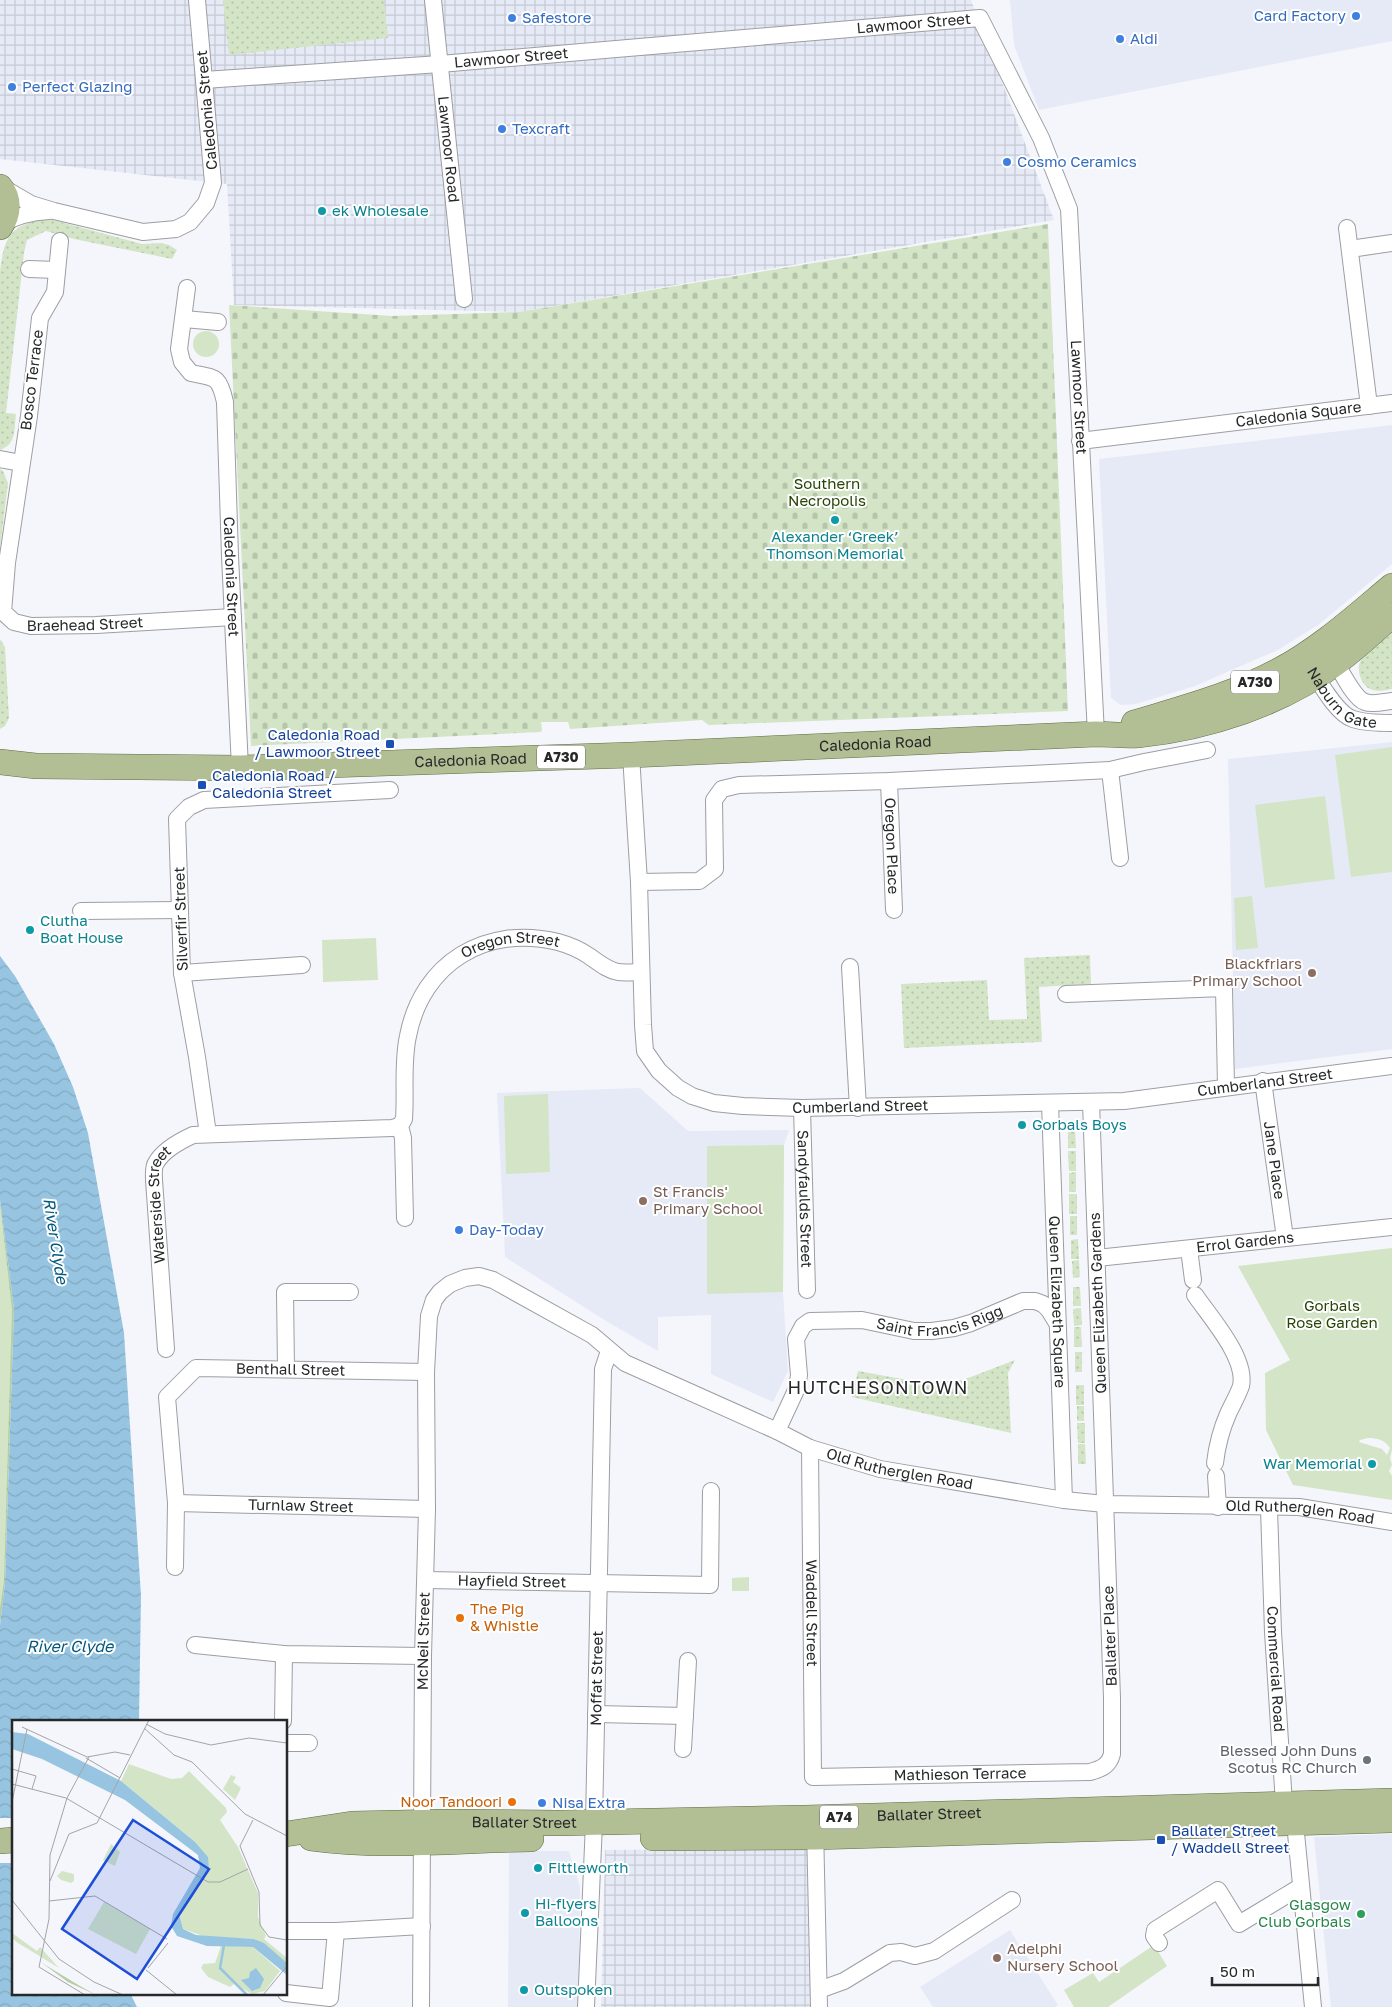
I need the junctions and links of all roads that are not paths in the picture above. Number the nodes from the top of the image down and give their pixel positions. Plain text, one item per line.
1 (197, 0) edge
2 (433, 0) edge
3 (440, 64) junction
4 (204, 80) junction
5 (0, 186) edge
6 (54, 211) junction
7 (1, 225) edge
8 (1347, 228) dead end
9 (60, 241) dead end
10 (1392, 243) edge
11 (1350, 249) junction
12 (29, 269) dead end
13 (57, 270) junction
14 (187, 288) dead end
15 (464, 300) dead end
16 (184, 319) junction
17 (218, 322) dead end
18 (1392, 403) edge
19 (1368, 406) junction
20 (1080, 441) junction
21 (0, 460) edge
22 (22, 462) junction
23 (1392, 586) edge
24 (1392, 615) edge
25 (233, 616) junction
26 (1323, 642) junction
27 (1336, 663) junction
28 (1309, 666) junction
29 (1392, 701) edge
30 (1392, 724) edge
31 (1096, 734) junction
32 (0, 750) edge
33 (1207, 750) dead end
34 (630, 755) junction
35 (0, 762) edge
36 (26, 764) junction
37 (240, 768) junction
38 (1110, 770) junction
39 (889, 781) junction
40 (390, 790) dead end
41 (1120, 858) dead end
42 (639, 882) junction
43 (180, 910) junction
44 (894, 910) dead end
45 (81, 911) dead end
46 (302, 965) dead end
47 (850, 966) dead end
48 (641, 972) junction
49 (182, 973) junction
50 (1066, 994) dead end
51 (1392, 1066) edge
52 (1263, 1081) junction
53 (1226, 1086) junction
54 (1091, 1102) junction
55 (1050, 1103) junction
56 (802, 1108) junction
57 (858, 1108) junction
58 (400, 1126) junction
59 (208, 1134) junction
60 (405, 1218) dead end
61 (1392, 1227) edge
62 (1285, 1238) junction
63 (1189, 1248) junction
64 (1097, 1258) junction
65 (450, 1284) joint
66 (807, 1290) dead end
67 (350, 1292) dead end
68 (1057, 1323) junction
69 (166, 1349) dead end
70 (609, 1351) junction
71 (286, 1369) junction
72 (426, 1372) junction
73 (776, 1431) junction
74 (810, 1448) junction
75 (711, 1491) dead end
76 (1064, 1500) junction
77 (176, 1502) junction
78 (1105, 1504) junction
79 (1218, 1507) junction
80 (1269, 1508) junction
81 (427, 1509) junction
82 (1392, 1522) edge
83 (175, 1567) dead end
84 (426, 1580) junction
85 (599, 1583) junction
86 (195, 1645) dead end
87 (284, 1654) junction
88 (423, 1656) junction
89 (688, 1661) dead end
90 (596, 1714) junction
91 (685, 1716) junction
92 (283, 1720) edge
93 (288, 1742) edge
94 (309, 1743) dead end
95 (683, 1749) dead end
96 (1105, 1766) joint
97 (813, 1777) joint
98 (1392, 1802) edge
99 (1289, 1814) junction
100 (1392, 1820) edge
101 (815, 1827) junction
102 (594, 1831) junction
103 (423, 1833) junction
104 (1300, 1887) junction
105 (1012, 1900) dead end
106 (422, 1926) junction
107 (288, 1931) edge
108 (336, 1931) junction
109 (1159, 1943) dead end
110 (819, 1990) junction
111 (288, 1993) edge
112 (421, 2007) edge
113 (586, 2007) edge
114 (819, 2007) edge
115 (1313, 2007) edge

1 - 4 street, Caledonia Street
2 - 3 street, Lawmoor Road
3 - 4 street, Lawmoor Street
3 - 15 street, Lawmoor Road
3 - 20 street, Lawmoor Street
4 - 6 street, Caledonia Street
5 - 6 street, Caledonia Street
5 - 7 main road
6 - 7 street, Caledonia Street
8 - 11 street, Caledonia Square
9 - 13 street, Bosco Terrace
10 - 11 street
11 - 19 street, Caledonia Square
12 - 13 street
13 - 22 street, Bosco Terrace
14 - 16 street
16 - 17 street
16 - 25 street, Caledonia Street
18 - 19 street
19 - 20 street, Caledonia Square
20 - 31 street, Lawmoor Street
21 - 22 street
22 - 25 street, Braehead Street
23 - 26 main road, Caledonia Road / A730
24 - 27 main road, Caledonia Road / A730
25 - 37 street, Caledonia Street
26 - 27 street, Naburn Gate
26 - 28 main road, Caledonia Road / A730
27 - 28 main road, Caledonia Road / A730
27 - 29 street, Naburn Gate
28 - 30 street, Naburn Gate
28 - 31 main road, Caledonia Road / A730
31 - 34 main road, Caledonia Road / A730
32 - 36 main road, Caledonia Road / A730
33 - 38 street
34 - 37 main road, Caledonia Road / A730
34 - 42 street, Cumberland Street
35 - 36 main road, Caledonia Road / A730
36 - 37 main road, Caledonia Road / A730
38 - 39 street
38 - 41 street
39 - 42 street
39 - 44 street, Oregon Place
40 - 43 street, Silverfir Street
42 - 48 street, Cumberland Street
43 - 45 street
43 - 49 street, Silverfir Street
46 - 49 street
47 - 57 street
48 - 56 street, Cumberland Street
48 - 58 street, Oregon Street
49 - 59 street, Silverfir Street
50 - 53 street
51 - 52 street, Cumberland Street
52 - 53 street, Cumberland Street
52 - 62 street, Jane Place
53 - 54 street, Cumberland Street
54 - 55 street, Cumberland Street
54 - 64 street, Queen Elizabeth Gardens
55 - 57 street, Cumberland Street
55 - 68 street, Queen Elizabeth Square
56 - 57 street, Cumberland Street
56 - 66 street, Sandyfaulds Street
58 - 59 street, Waterside Street
58 - 60 street
59 - 69 street, Waterside Street
61 - 62 street, Errol Gardens
62 - 63 street, Errol Gardens
63 - 64 street, Errol Gardens
63 - 79 street
64 - 78 street, Queen Elizabeth Gardens
65 - 70 street, Old Rutherglen Road
65 - 72 street, McNeil Street
67 - 71 street
68 - 73 street, Saint Francis Rigg
68 - 76 street, Queen Elizabeth Square
70 - 73 street, Old Rutherglen Road
70 - 85 street, Moffat Street
71 - 72 street, Benthall Street
71 - 77 street, Benthall Street
72 - 81 street, McNeil Street
73 - 74 street, Old Rutherglen Road
74 - 76 street, Old Rutherglen Road
74 - 97 street, Waddell Street
75 - 85 street, Hayfield Street
76 - 78 street, Old Rutherglen Road
77 - 81 street, Turnlaw Street
77 - 83 street
78 - 79 street, Old Rutherglen Road
78 - 96 street, Ballater Place
79 - 80 street, Old Rutherglen Road
80 - 82 street, Old Rutherglen Road
80 - 99 street, Commercial Road
81 - 84 street, McNeil Street
84 - 85 street, Hayfield Street
84 - 88 street, McNeil Street
85 - 90 street, Moffat Street
86 - 87 street
87 - 88 street
87 - 92 street
88 - 103 street, McNeil Street
89 - 91 street
90 - 91 street
90 - 102 street, Moffat Street
91 - 95 street
93 - 94 street
96 - 97 street, Mathieson Terrace
98 - 99 main road, Ballater Street / A74
99 - 100 main road, Ballater Street / A74
99 - 101 main road, Ballater Street / A74
99 - 104 street, Commercial Road
101 - 102 main road, Ballater Street / A74
101 - 110 street
102 - 103 main road, Ballater Street / A74
102 - 113 street, Moffat Street
103 - 106 street, McNeil Street
104 - 109 street
104 - 115 street, Commercial Road
105 - 110 street
106 - 108 street
106 - 112 street, McNeil Street
107 - 108 street
108 - 111 street
110 - 114 street

